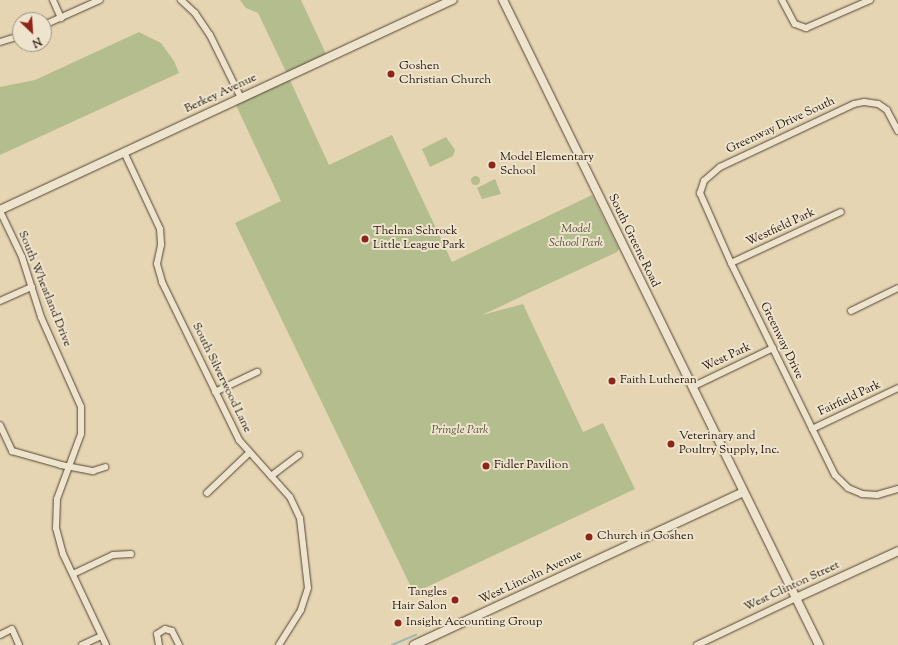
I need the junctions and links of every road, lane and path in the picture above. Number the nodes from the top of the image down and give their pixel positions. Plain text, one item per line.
1 (53, 0) edge
2 (100, 0) edge
3 (181, 0) edge
4 (453, 0) edge
5 (503, 0) edge
6 (782, 0) edge
7 (870, 0) edge
8 (61, 18) junction
9 (52, 22) edge
10 (12, 38) edge
11 (0, 42) edge
12 (241, 98) junction
13 (898, 131) edge
14 (124, 152) junction
15 (701, 185) joint
16 (0, 210) edge
17 (841, 212) dead end
18 (731, 264) junction
19 (32, 286) junction
20 (898, 288) edge
21 (0, 301) edge
22 (851, 311) dead end
23 (773, 348) junction
24 (257, 372) dead end
25 (692, 387) junction
26 (898, 388) edge
27 (215, 392) junction
28 (0, 425) edge
29 (812, 429) junction
30 (249, 453) junction
31 (299, 455) dead end
32 (69, 467) junction
33 (105, 467) dead end
34 (270, 476) junction
35 (898, 489) edge
36 (743, 492) junction
37 (207, 493) dead end
38 (898, 551) edge
39 (131, 554) dead end
40 (73, 574) junction
41 (796, 598) junction
42 (0, 635) edge
43 (101, 636) junction
44 (19, 645) edge
45 (82, 645) edge
46 (106, 645) edge
47 (159, 645) edge
48 (179, 645) edge
49 (279, 645) edge
50 (414, 645) edge
51 (697, 645) edge
52 (819, 645) edge

1 - 8 street
2 - 8 street
3 - 12 street
4 - 12 street, Berkey Avenue
5 - 25 street, South Greene Road
6 - 7 street
8 - 9 street
10 - 11 street
12 - 14 street, Berkey Avenue
13 - 15 street, Greenway Drive South
14 - 16 street, Berkey Avenue
14 - 27 street, South Silverwood Lane
15 - 18 street, Greenway Drive
16 - 19 street, South Wheatland Drive
17 - 18 street, Westfield Park
18 - 23 street, Greenway Drive
19 - 21 street
19 - 32 street, South Wheatland Drive
20 - 22 street
23 - 25 street, West Park
23 - 29 street, Greenway Drive
24 - 27 street
25 - 36 street, South Greene Road
26 - 29 street, Fairfield Park
27 - 30 street, South Silverwood Lane
28 - 32 street
29 - 35 street, Greenway Drive
30 - 34 street, South Silverwood Lane
30 - 37 street
31 - 34 street
32 - 33 street
32 - 40 street, South Wheatland Drive
34 - 49 street, South Silverwood Lane
36 - 41 street, South Greene Road
36 - 50 street, West Lincoln Avenue
38 - 41 street, West Clinton Street
39 - 40 street
40 - 43 street, South Wheatland Drive
41 - 51 street, West Clinton Street
41 - 52 street, South Greene Road
42 - 44 street
43 - 45 street
43 - 46 street, South Wheatland Drive
47 - 48 street

